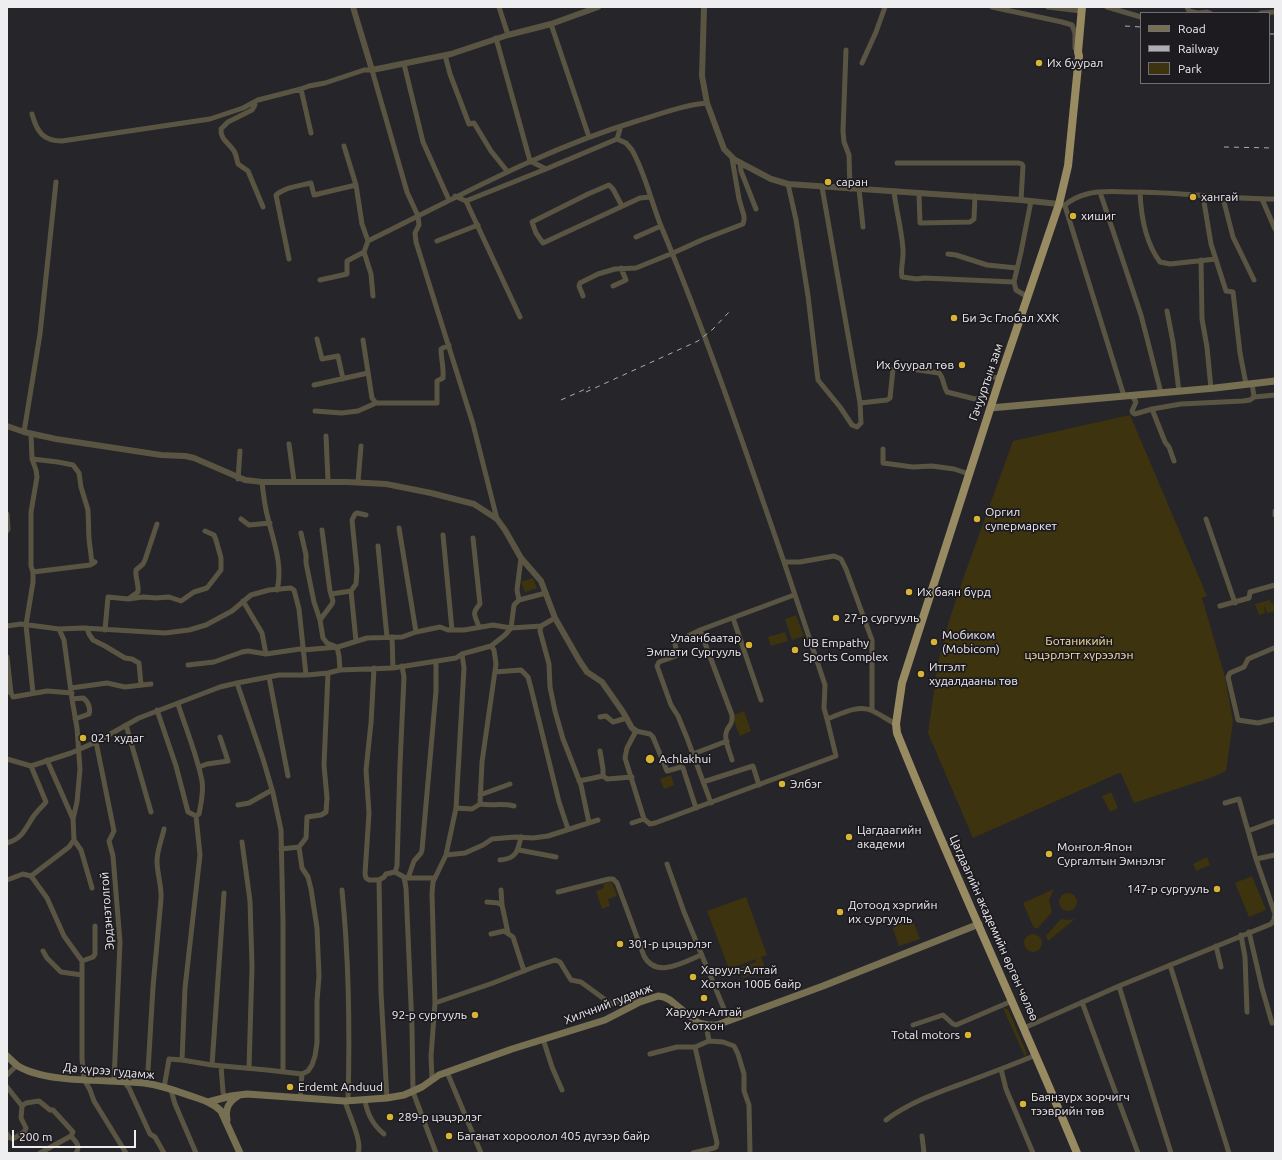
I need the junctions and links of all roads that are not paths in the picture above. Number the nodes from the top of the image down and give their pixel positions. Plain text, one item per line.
1 (353, 7) edge
2 (499, 7) edge
3 (598, 7) edge
4 (704, 7) edge
5 (885, 7) edge
6 (992, 7) edge
7 (1048, 7) edge
8 (1106, 7) edge
9 (1083, 8) edge
10 (1140, 17) edge
11 (551, 24) junction
12 (508, 35) junction
13 (496, 38) junction
14 (846, 50) dead end
15 (445, 55) junction
16 (1077, 56) junction
17 (862, 63) dead end
18 (404, 64) junction
19 (372, 70) junction
20 (301, 89) junction
21 (254, 103) junction
22 (707, 103) junction
23 (32, 114) dead end
24 (621, 126) junction
25 (610, 130) junction
26 (311, 133) dead end
27 (589, 137) junction
28 (618, 137) junction
29 (344, 146) dead end
30 (732, 158) junction
31 (530, 161) junction
32 (740, 162) junction
33 (897, 163) dead end
34 (546, 169) junction
35 (508, 171) junction
36 (56, 182) dead end
37 (788, 184) junction
38 (356, 185) junction
39 (822, 187) junction
40 (850, 189) junction
41 (859, 189) junction
42 (894, 191) junction
43 (1100, 192) junction
44 (1140, 192) junction
45 (919, 193) junction
46 (455, 196) junction
47 (975, 196) junction
48 (1203, 196) junction
49 (650, 197) junction
50 (1223, 198) junction
51 (1262, 199) junction
52 (1275, 199) edge
53 (449, 200) junction
54 (1021, 200) junction
55 (466, 201) junction
56 (1031, 201) junction
57 (1062, 205) junction
58 (622, 206) junction
59 (264, 207) dead end
60 (756, 209) dead end
61 (418, 216) junction
62 (478, 225) junction
63 (661, 226) junction
64 (863, 227) dead end
65 (1275, 229) edge
66 (636, 237) dead end
67 (368, 240) junction
68 (437, 241) dead end
69 (364, 252) junction
70 (673, 253) junction
71 (948, 254) dead end
72 (289, 259) dead end
73 (1216, 259) junction
74 (1201, 260) junction
75 (621, 268) junction
76 (1017, 268) junction
77 (320, 280) dead end
78 (1254, 280) dead end
79 (1014, 282) junction
80 (614, 286) dead end
81 (373, 296) dead end
82 (583, 296) dead end
83 (1028, 297) junction
84 (1167, 311) dead end
85 (520, 317) dead end
86 (317, 339) dead end
87 (363, 340) dead end
88 (449, 345) junction
89 (368, 373) junction
90 (1000, 378) junction
91 (343, 379) junction
92 (1275, 381) edge
93 (1249, 384) junction
94 (314, 385) dead end
95 (1211, 388) junction
96 (1179, 392) junction
97 (1161, 393) junction
98 (1275, 395) edge
99 (1124, 396) junction
100 (1132, 396) junction
101 (1254, 397) junction
102 (376, 403) junction
103 (860, 403) junction
104 (990, 408) junction
105 (1152, 409) junction
106 (315, 411) dead end
107 (7, 426) edge
108 (28, 433) junction
109 (326, 436) dead end
110 (290, 444) dead end
111 (361, 446) dead end
112 (883, 449) dead end
113 (240, 451) dead end
114 (32, 459) junction
115 (1174, 461) dead end
116 (969, 474) junction
117 (238, 479) junction
118 (294, 481) junction
119 (328, 481) junction
120 (262, 482) junction
121 (358, 482) junction
122 (1275, 511) edge
123 (7, 514) edge
124 (366, 515) dead end
125 (1275, 515) edge
126 (241, 519) dead end
127 (497, 519) junction
128 (1206, 519) dead end
129 (270, 523) junction
130 (157, 524) dead end
131 (399, 528) dead end
132 (322, 530) dead end
133 (7, 531) edge
134 (205, 531) dead end
135 (301, 533) dead end
136 (442, 535) dead end
137 (473, 538) dead end
138 (378, 546) dead end
139 (521, 558) junction
140 (784, 562) junction
141 (33, 572) junction
142 (1275, 585) edge
143 (277, 590) junction
144 (351, 591) junction
145 (546, 593) junction
146 (331, 594) junction
147 (794, 595) junction
148 (128, 599) junction
149 (518, 600) junction
150 (243, 601) junction
151 (1235, 603) junction
152 (1220, 606) dead end
153 (555, 618) junction
154 (733, 618) junction
155 (320, 620) junction
156 (26, 625) junction
157 (7, 626) edge
158 (541, 626) junction
159 (479, 627) junction
160 (87, 628) junction
161 (510, 628) junction
162 (59, 629) junction
163 (105, 630) junction
164 (452, 630) junction
165 (700, 630) junction
166 (416, 632) junction
167 (389, 637) junction
168 (356, 641) junction
169 (491, 646) junction
170 (337, 647) junction
171 (1275, 648) edge
172 (302, 650) junction
173 (266, 654) junction
174 (462, 654) junction
175 (7, 656) edge
176 (435, 662) junction
177 (188, 665) dead end
178 (402, 666) junction
179 (374, 668) junction
180 (393, 668) junction
181 (340, 670) junction
182 (495, 672) junction
183 (328, 673) junction
184 (306, 675) junction
185 (269, 677) junction
186 (236, 683) junction
187 (151, 684) dead end
188 (142, 685) junction
189 (71, 691) junction
190 (9, 692) edge
191 (33, 693) junction
192 (72, 699) junction
193 (761, 700) dead end
194 (178, 704) junction
195 (157, 710) junction
196 (872, 710) junction
197 (897, 712) joint
198 (600, 717) dead end
199 (627, 718) junction
200 (75, 719) junction
201 (827, 719) junction
202 (1275, 719) edge
203 (896, 724) junction
204 (126, 725) junction
205 (636, 731) junction
206 (220, 738) dead end
207 (727, 741) junction
208 (96, 742) junction
209 (78, 750) junction
210 (600, 751) dead end
211 (693, 754) junction
212 (7, 759) edge
213 (47, 760) junction
214 (732, 760) dead end
215 (30, 766) junction
216 (199, 767) junction
217 (288, 776) dead end
218 (602, 776) junction
219 (632, 778) junction
220 (579, 781) junction
221 (703, 782) junction
222 (510, 784) dead end
223 (760, 785) junction
224 (272, 790) junction
225 (480, 795) junction
226 (711, 803) junction
227 (1225, 803) dead end
228 (238, 804) dead end
229 (480, 804) junction
230 (514, 806) dead end
231 (456, 808) junction
232 (696, 808) junction
233 (151, 812) dead end
234 (196, 816) junction
235 (73, 819) junction
236 (644, 819) junction
237 (598, 820) dead end
238 (1275, 821) edge
239 (589, 823) junction
240 (632, 823) dead end
241 (164, 829) dead end
242 (568, 829) junction
243 (1248, 830) junction
244 (521, 837) junction
245 (74, 840) junction
246 (242, 842) dead end
247 (7, 843) edge
248 (299, 847) junction
249 (281, 849) junction
250 (519, 850) junction
251 (446, 855) junction
252 (1275, 855) edge
253 (556, 857) dead end
254 (1256, 859) junction
255 (500, 860) dead end
256 (667, 864) dead end
257 (395, 872) junction
258 (31, 876) junction
259 (406, 878) junction
260 (434, 878) junction
261 (7, 880) edge
262 (379, 880) junction
263 (92, 888) dead end
264 (342, 890) dead end
265 (501, 890) dead end
266 (558, 892) dead end
267 (224, 893) dead end
268 (487, 902) dead end
269 (502, 905) junction
270 (979, 924) junction
271 (1273, 925) edge
272 (95, 926) dead end
273 (1249, 932) junction
274 (508, 933) junction
275 (491, 934) dead end
276 (1241, 935) junction
277 (1216, 946) junction
278 (43, 951) dead end
279 (701, 955) junction
280 (82, 961) junction
281 (1170, 965) junction
282 (1221, 966) dead end
283 (524, 971) junction
284 (82, 975) junction
285 (1119, 986) junction
286 (645, 1000) junction
287 (1012, 1001) junction
288 (1082, 1002) junction
289 (435, 1004) junction
290 (1247, 1012) dead end
291 (729, 1021) junction
292 (1272, 1023) dead end
293 (706, 1025) junction
294 (913, 1025) dead end
295 (1024, 1028) junction
296 (543, 1039) junction
297 (709, 1041) junction
298 (695, 1047) junction
299 (650, 1054) dead end
300 (1036, 1055) junction
301 (7, 1056) edge
302 (182, 1060) junction
303 (17, 1065) junction
304 (212, 1065) junction
305 (222, 1066) junction
306 (248, 1068) junction
307 (1001, 1069) junction
308 (283, 1072) junction
309 (447, 1072) junction
310 (302, 1074) junction
311 (7, 1075) edge
312 (84, 1079) junction
313 (432, 1079) junction
314 (114, 1081) junction
315 (124, 1082) junction
316 (145, 1083) junction
317 (7, 1087) edge
318 (164, 1088) junction
319 (172, 1090) junction
320 (562, 1090) dead end
321 (413, 1092) junction
322 (241, 1095) junction
323 (225, 1098) junction
324 (300, 1098) junction
325 (388, 1098) junction
326 (365, 1100) junction
327 (346, 1101) junction
328 (208, 1102) junction
329 (22, 1106) junction
330 (218, 1108) junction
331 (227, 1108) junction
332 (886, 1120) dead end
333 (228, 1125) junction
334 (7, 1134) edge
335 (384, 1134) dead end
336 (71, 1136) junction
337 (922, 1136) dead end
338 (40, 1153) edge
339 (76, 1153) edge
340 (126, 1153) edge
341 (164, 1153) edge
342 (196, 1153) edge
343 (240, 1153) edge
344 (358, 1153) edge
345 (436, 1153) edge
346 (481, 1153) edge
347 (693, 1153) edge
348 (750, 1153) edge
349 (924, 1153) edge
350 (1033, 1153) edge
351 (1077, 1153) edge
352 (1138, 1153) edge
353 (1171, 1153) edge
354 (1229, 1153) edge

1 - 19 street
2 - 12 street
3 - 11 street
4 - 22 street
5 - 17 street
6 - 16 street
7 - 9 street
8 - 10 street
9 - 16 highway, Гачууртын зам
11 - 12 street
11 - 27 street
12 - 13 street
13 - 15 street
13 - 31 street
14 - 40 street
15 - 18 street
15 - 35 street
16 - 57 highway, Гачууртын зам
18 - 19 street
18 - 53 street
19 - 20 street
19 - 61 street
20 - 21 street
20 - 26 street
21 - 23 street
21 - 59 street
22 - 24 street
22 - 30 street
24 - 25 street
24 - 28 street
25 - 27 street
25 - 28 street
27 - 31 street
28 - 34 street
28 - 49 street
29 - 38 street
30 - 32 street
30 - 70 street
31 - 34 street
31 - 35 street
32 - 37 street
32 - 60 street
33 - 54 street
34 - 55 street
35 - 46 street
36 - 108 street
37 - 39 street
37 - 103 street
38 - 67 street
38 - 72 street
39 - 40 street
39 - 103 street
40 - 41 street
41 - 42 street
41 - 64 street
42 - 45 street
42 - 79 street
43 - 44 street
43 - 57 street
43 - 97 street
44 - 48 street
44 - 74 street
45 - 47 street
45 - 47 street
46 - 53 street
46 - 55 street
47 - 54 street
48 - 50 street
48 - 73 street
49 - 58 street
49 - 63 street
50 - 51 street
50 - 78 street
51 - 52 street
51 - 65 street
53 - 61 street
54 - 56 street
55 - 62 street
56 - 57 street
56 - 76 street
57 - 83 highway, Гачууртын зам
57 - 99 street
58 - 58 street
61 - 67 street
61 - 88 street
62 - 68 street
62 - 85 street
63 - 66 street
63 - 70 street
67 - 69 street
69 - 77 street
69 - 81 street
70 - 75 street
70 - 140 street
71 - 76 street
73 - 74 street
73 - 93 street
74 - 95 street
75 - 80 street
75 - 82 street
76 - 79 street
79 - 83 street
83 - 90 highway, Гачууртын зам
84 - 96 street
86 - 91 street
87 - 89 street
88 - 102 street
88 - 127 street
89 - 91 street
89 - 102 street
90 - 103 street
90 - 104 highway, Гачууртын зам
91 - 94 street
92 - 93 main road
93 - 95 main road
93 - 101 street
95 - 96 main road
96 - 97 main road
97 - 100 main road
98 - 101 street
99 - 100 main road
99 - 104 main road
100 - 105 street
101 - 105 street
102 - 106 street
104 - 116 highway, Гачууртын зам
105 - 115 street
107 - 108 street
108 - 114 street
108 - 117 street
109 - 119 street
110 - 118 street
111 - 121 street
112 - 116 street
113 - 117 street
114 - 141 street
114 - 141 street
116 - 197 highway, Гачууртын зам
117 - 120 street
118 - 119 street
118 - 120 street
119 - 121 street
120 - 129 street
121 - 127 street
122 - 125 street
123 - 133 street
124 - 144 street
126 - 129 street
127 - 139 street
128 - 151 street
129 - 143 street
130 - 148 street
131 - 166 street
132 - 146 street
134 - 148 street
135 - 155 street
136 - 164 street
137 - 159 street
138 - 167 street
139 - 145 street
139 - 149 street
140 - 147 street
140 - 196 street
141 - 156 street
142 - 151 street
143 - 150 street
143 - 172 street
144 - 146 street
144 - 168 street
145 - 149 street
145 - 153 street
146 - 155 street
147 - 154 street
147 - 201 street
148 - 163 street
149 - 161 street
150 - 163 street
150 - 173 street
151 - 152 street
153 - 158 street
153 - 199 street
154 - 165 street
154 - 193 street
155 - 170 street
156 - 157 street
156 - 162 street
156 - 191 street
158 - 161 street
158 - 220 street
159 - 161 street
159 - 164 street
160 - 162 street
160 - 163 street
160 - 188 street
161 - 169 street
162 - 189 street
164 - 166 street
165 - 207 street
165 - 211 street
166 - 167 street
167 - 168 street
167 - 180 street
168 - 170 street
169 - 174 street
169 - 182 street
170 - 172 street
170 - 181 street
171 - 202 street
172 - 173 street
172 - 184 street
173 - 177 street
174 - 176 street
174 - 231 street
175 - 190 street
176 - 178 street
176 - 259 street
178 - 180 street
178 - 257 street
179 - 180 street
179 - 181 street
179 - 262 street
181 - 183 street
182 - 225 street
182 - 242 street
183 - 184 street
183 - 248 street
184 - 185 street
185 - 186 street
185 - 217 street
186 - 194 street
186 - 224 street
187 - 188 street
188 - 189 street
189 - 191 street
189 - 192 street
190 - 191 street
192 - 200 street
192 - 200 street
194 - 195 street
194 - 216 street
195 - 204 street
195 - 234 street
196 - 201 street
196 - 203 street
197 - 203 highway, Цагдаагийн академийн өргөн чөлөө
198 - 199 street
199 - 205 street
200 - 209 street
201 - 223 street
203 - 270 highway, Цагдаагийн академийн өргөн чөлөө
204 - 208 street
204 - 233 street
205 - 219 street
205 - 232 street
206 - 216 street
207 - 211 street
207 - 214 street
208 - 209 street
208 - 314 street, Эрдэнэтолгой
209 - 213 street
209 - 235 street
210 - 218 street
211 - 221 street
212 - 215 street
213 - 215 street
213 - 235 street
215 - 247 street
216 - 234 street
218 - 219 street
218 - 220 street
219 - 236 street
220 - 239 street
221 - 223 street
221 - 226 street
222 - 225 street
223 - 226 street
224 - 228 street
224 - 249 street
225 - 229 street
226 - 232 street
227 - 243 street
229 - 230 street
229 - 231 street
231 - 251 street
232 - 236 street
234 - 302 street
235 - 245 street
236 - 240 street
237 - 239 street
238 - 243 street
239 - 242 street
241 - 316 street
242 - 244 street
243 - 254 street
244 - 250 street
244 - 251 street
245 - 258 street
245 - 263 street
246 - 306 street
248 - 249 street
248 - 310 street
249 - 308 street
250 - 253 street
250 - 255 street
251 - 260 street
252 - 254 street
254 - 271 street
256 - 279 street
257 - 259 street
257 - 262 street
258 - 261 street
258 - 280 street
259 - 260 street
259 - 321 street
260 - 289 street
262 - 325 street
264 - 327 street
265 - 269 street
266 - 279 street
267 - 304 street
268 - 269 street
269 - 274 street
270 - 287 highway, Цагдаагийн академийн өргөн чөлөө
270 - 291 main road
271 - 273 street
272 - 280 street
273 - 276 street
273 - 292 street
274 - 275 street
274 - 283 street
276 - 277 street
276 - 290 street
277 - 281 street
277 - 282 street
278 - 284 street
279 - 291 street
280 - 284 street
281 - 285 street
281 - 354 street
283 - 286 street
283 - 289 street
284 - 312 street
285 - 288 street
285 - 353 street
286 - 293 main road, Хилчний гудамж
286 - 296 main road, Хилчний гудамж
287 - 294 street
287 - 295 highway, Цагдаагийн академийн өргөн чөлөө
288 - 295 street
288 - 352 street
289 - 313 street
291 - 293 main road
293 - 297 street
295 - 300 highway, Цагдаагийн академийн өргөн чөлөө
296 - 309 main road, Хилчний гудамж
296 - 320 street
297 - 298 street
297 - 348 street
298 - 299 street
298 - 347 street
300 - 307 street
300 - 351 highway, Цагдаагийн академийн өргөн чөлөө
301 - 303 main road, Да хүрээ гудамж
302 - 304 street
302 - 318 street
303 - 311 street
303 - 312 main road, Да хүрээ гудамж
304 - 305 street
305 - 306 street
305 - 323 street
306 - 308 street
307 - 332 street
307 - 350 street
308 - 310 street
309 - 313 main road, Хилчний гудамж
309 - 346 street
310 - 324 street
312 - 314 main road, Да хүрээ гудамж
312 - 340 street
313 - 321 main road, Хилчний гудамж
314 - 315 main road, Да хүрээ гудамж
315 - 316 main road, Да хүрээ гудамж
315 - 341 street
316 - 318 main road, Да хүрээ гудамж
317 - 329 street
318 - 319 main road, Да хүрээ гудамж
319 - 328 main road, Да хүрээ гудамж
319 - 342 street
321 - 325 main road, Хилчний гудамж
321 - 345 street
322 - 323 main road, Хилчний гудамж
322 - 324 main road, Хилчний гудамж
322 - 331 main road
323 - 328 main road, Хилчний гудамж
324 - 327 main road, Хилчний гудамж
325 - 326 main road, Хилчний гудамж
326 - 327 main road, Хилчний гудамж
326 - 335 street
327 - 344 street
328 - 330 main road, Да хүрээ гудамж
329 - 334 street
329 - 336 street
330 - 331 main road
330 - 333 main road, Да хүрээ гудамж
331 - 333 main road
333 - 343 main road, Да хүрээ гудамж
336 - 338 street
336 - 339 street
337 - 349 street

